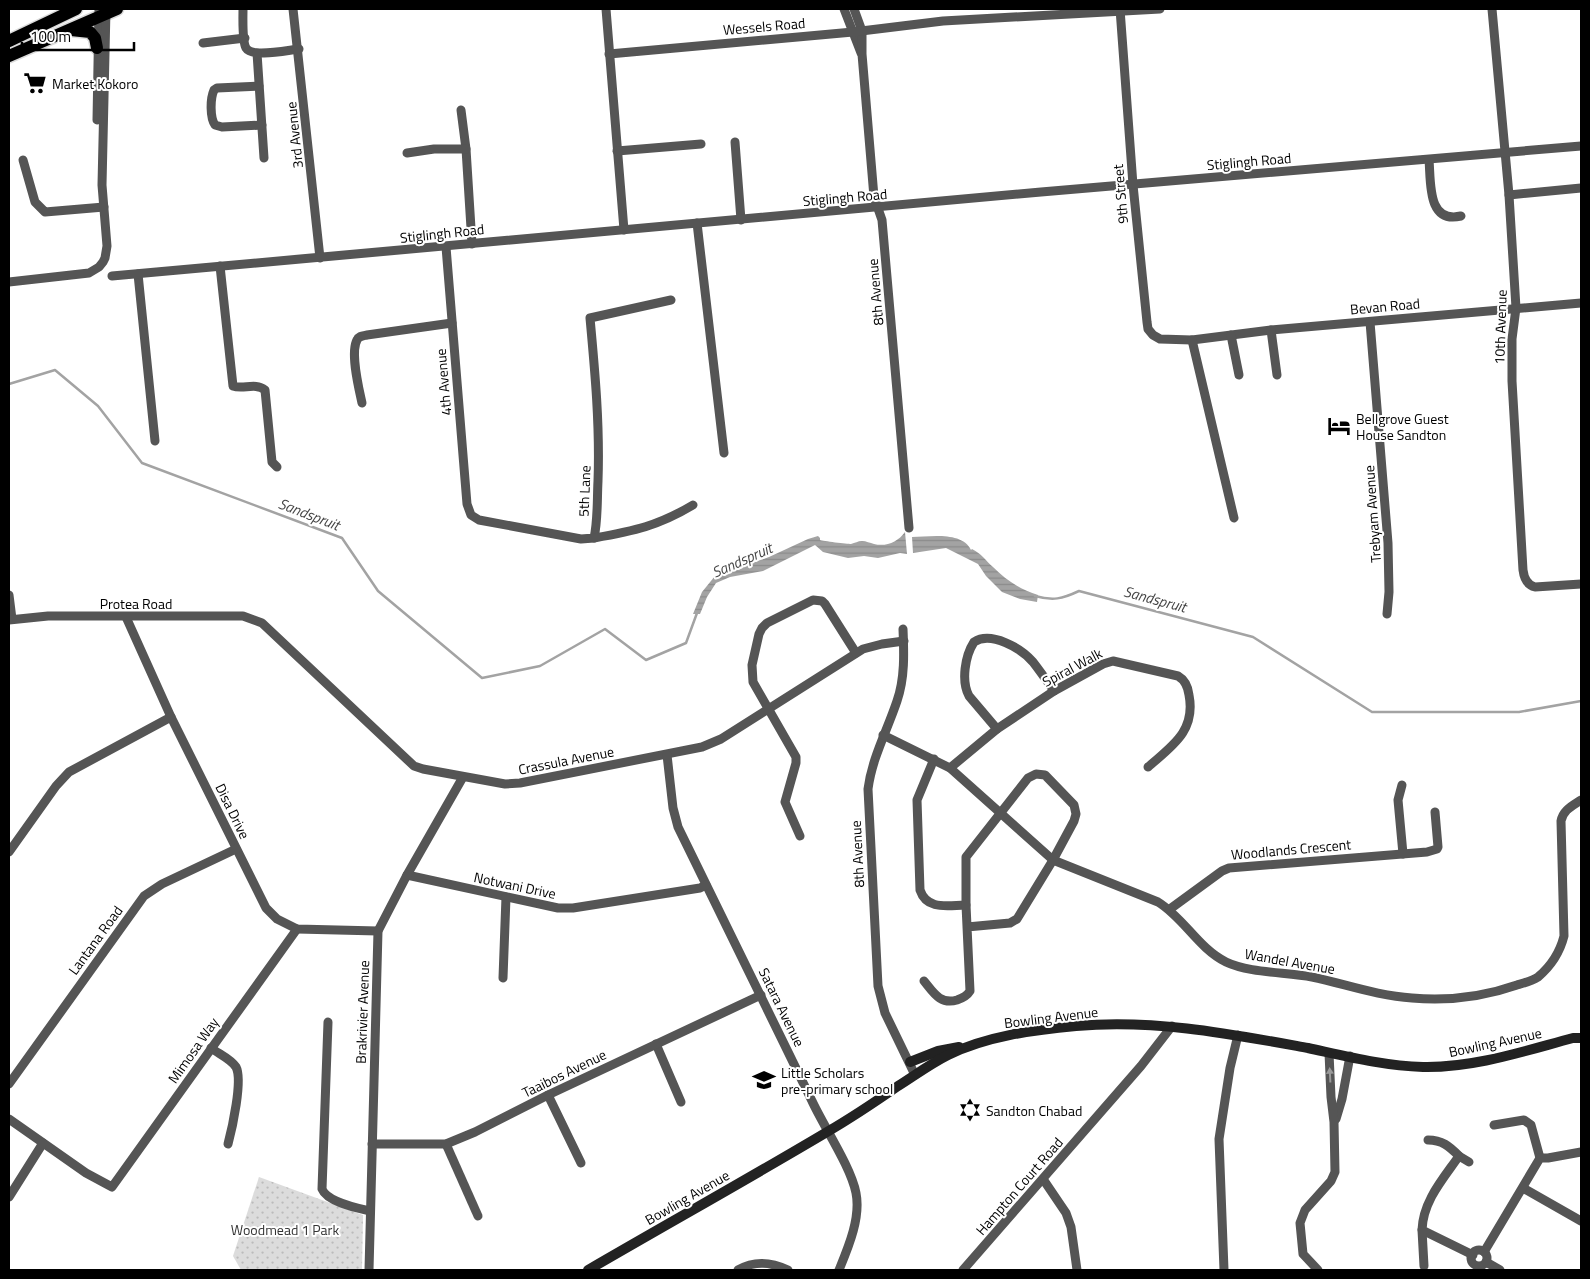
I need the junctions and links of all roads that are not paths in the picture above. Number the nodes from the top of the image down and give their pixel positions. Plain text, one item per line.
1 (76, 9) edge
2 (243, 9) edge
3 (293, 9) edge
4 (606, 9) edge
5 (844, 9) edge
6 (854, 9) edge
7 (1160, 9) edge
8 (1492, 9) edge
9 (1120, 10) edge
10 (105, 11) edge
11 (66, 30) junction
12 (858, 32) junction
13 (245, 38) junction
14 (9, 41) edge
15 (203, 43) dead end
16 (97, 48) junction
17 (298, 49) junction
18 (257, 53) junction
19 (609, 54) junction
20 (9, 56) edge
21 (259, 86) junction
22 (461, 110) dead end
23 (262, 125) junction
24 (735, 142) dead end
25 (701, 144) dead end
26 (1581, 146) edge
27 (466, 149) junction
28 (617, 150) junction
29 (407, 153) dead end
30 (1505, 153) junction
31 (264, 158) dead end
32 (23, 160) dead end
33 (1429, 160) junction
34 (102, 184) junction
35 (1133, 185) junction
36 (1581, 188) edge
37 (1509, 195) junction
38 (104, 207) junction
39 (878, 208) junction
40 (1461, 216) dead end
41 (741, 220) junction
42 (697, 224) junction
43 (624, 230) junction
44 (472, 244) junction
45 (446, 247) junction
46 (320, 258) junction
47 (220, 266) junction
48 (138, 274) junction
49 (112, 276) dead end
50 (9, 282) edge
51 (671, 300) dead end
52 (1581, 303) edge
53 (1516, 308) junction
54 (1370, 322) junction
55 (452, 323) junction
56 (1271, 330) junction
57 (1231, 335) junction
58 (1192, 340) junction
59 (1239, 375) dead end
60 (1277, 375) dead end
61 (362, 403) dead end
62 (155, 441) dead end
63 (724, 453) dead end
64 (277, 468) dead end
65 (693, 505) dead end
66 (1234, 518) dead end
67 (908, 528) dead end
68 (594, 538) junction
69 (1581, 584) edge
70 (9, 595) edge
71 (1387, 614) dead end
72 (126, 617) junction
73 (10, 619) edge
74 (262, 623) joint
75 (903, 629) dead end
76 (904, 641) junction
77 (856, 653) junction
78 (1054, 691) junction
79 (768, 710) junction
80 (171, 717) junction
81 (997, 729) junction
82 (883, 735) junction
83 (667, 755) junction
84 (934, 760) junction
85 (1148, 767) dead end
86 (950, 768) junction
87 (463, 777) junction
88 (1402, 785) dead end
89 (1581, 800) edge
90 (1435, 812) dead end
91 (1000, 814) junction
92 (800, 836) dead end
93 (236, 849) junction
94 (9, 852) edge
95 (1403, 854) junction
96 (1053, 860) junction
97 (408, 875) junction
98 (706, 885) junction
99 (506, 897) junction
100 (966, 905) junction
101 (1170, 909) junction
102 (967, 927) junction
103 (296, 929) junction
104 (378, 930) junction
105 (503, 978) dead end
106 (924, 981) dead end
107 (761, 995) junction
108 (328, 1022) dead end
109 (1172, 1026) junction
110 (1238, 1035) junction
111 (1579, 1036) edge
112 (656, 1044) junction
113 (968, 1047) junction
114 (211, 1048) junction
115 (1329, 1053) junction
116 (1350, 1056) junction
117 (910, 1062) junction
118 (915, 1075) junction
119 (9, 1084) edge
120 (548, 1095) junction
121 (681, 1102) dead end
122 (9, 1119) edge
123 (1334, 1122) junction
124 (1494, 1125) dead end
125 (827, 1132) junction
126 (1428, 1140) dead end
127 (43, 1143) junction
128 (228, 1144) dead end
129 (372, 1144) junction
130 (446, 1144) junction
131 (1581, 1152) edge
132 (1459, 1156) junction
133 (1540, 1158) junction
134 (1469, 1162) dead end
135 (581, 1163) dead end
136 (1043, 1179) junction
137 (1523, 1188) junction
138 (9, 1197) edge
139 (370, 1211) junction
140 (478, 1216) dead end
141 (1581, 1221) edge
142 (1422, 1230) junction
143 (1484, 1252) junction
144 (1472, 1255) junction
145 (1486, 1262) junction
146 (1424, 1266) dead end
147 (1474, 1268) edge
148 (369, 1270) edge
149 (588, 1270) edge
150 (738, 1270) edge
151 (788, 1270) edge
152 (839, 1270) edge
153 (963, 1270) edge
154 (1077, 1270) edge
155 (1224, 1270) edge
156 (1318, 1270) edge
157 (1500, 1270) edge

1 - 14 main road
2 - 13 street
3 - 17 street, 3rd Avenue
4 - 19 street
5 - 12 street
6 - 12 street
7 - 9 street, Wessels Road
8 - 30 street, 10th Avenue
9 - 12 street, Wessels Road
9 - 35 street, 9th Street
10 - 11 main road
10 - 16 street
10 - 34 street
11 - 16 main road
11 - 20 main road
12 - 19 street, Wessels Road
12 - 39 street, 8th Avenue
13 - 15 street
13 - 18 street
16 - 34 street
17 - 18 street
17 - 46 street, 3rd Avenue
18 - 21 street
19 - 28 street
21 - 23 street
21 - 23 street
22 - 27 street
23 - 31 street
24 - 41 street
25 - 28 street
26 - 30 street, Stiglingh Road
27 - 29 street
27 - 44 street
28 - 43 street
30 - 33 street, Stiglingh Road
30 - 37 street, 10th Avenue
32 - 38 street
33 - 35 street, Stiglingh Road
33 - 40 street
34 - 38 street
35 - 39 street, Stiglingh Road
35 - 58 street, 9th Street
36 - 37 street
37 - 53 street, 10th Avenue
38 - 50 street
39 - 41 street, Stiglingh Road
39 - 67 street, 8th Avenue
41 - 42 street, Stiglingh Road
42 - 43 street, Stiglingh Road
42 - 63 street
43 - 44 street, Stiglingh Road
44 - 45 street, Stiglingh Road
45 - 46 street, Stiglingh Road
45 - 55 street, 4th Avenue
46 - 47 street, Stiglingh Road
47 - 48 street, Stiglingh Road
47 - 64 street
48 - 49 street, Stiglingh Road
48 - 62 street
51 - 68 street, 5th Lane
52 - 53 street, Bevan Road
53 - 54 street, Bevan Road
53 - 69 street, 10th Avenue
54 - 56 street, Bevan Road
54 - 71 street, Trebyam Avenue
55 - 61 street
55 - 68 street, 4th Avenue
56 - 57 street, Bevan Road
56 - 60 street
57 - 58 street, Bevan Road
57 - 59 street
58 - 66 street
65 - 68 street
70 - 73 street
72 - 73 street, Protea Road
72 - 74 street, Protea Road
72 - 80 street, Disa Drive
74 - 87 street, Crassula Avenue
75 - 76 street, 8th Avenue
76 - 77 street, Crassula Avenue
76 - 82 street, 8th Avenue
77 - 79 street, Crassula Avenue
77 - 79 street
78 - 81 street, Spiral Walk
78 - 81 street
78 - 85 street, Spiral Walk
79 - 83 street, Crassula Avenue
79 - 92 street
80 - 93 street, Disa Drive
80 - 94 street
81 - 86 street, Spiral Walk
82 - 84 street, Wandel Avenue
82 - 117 street, 8th Avenue
83 - 87 street, Crassula Avenue
83 - 98 street, Satara Avenue
84 - 86 street, Wandel Avenue
84 - 100 street
86 - 91 street, Wandel Avenue
87 - 97 street, Brakrivier Avenue
88 - 95 street
89 - 101 street, Wandel Avenue
90 - 95 street, Woodlands Crescent
91 - 96 street, Wandel Avenue
91 - 96 street
91 - 100 street
93 - 103 street, Disa Drive
93 - 119 street, Lantana Road
95 - 101 street, Woodlands Crescent
96 - 101 street, Wandel Avenue
96 - 102 street
97 - 99 street, Notwani Drive
97 - 104 street, Brakrivier Avenue
98 - 99 street, Notwani Drive
98 - 107 street, Satara Avenue
99 - 105 street
100 - 102 street
102 - 106 street
103 - 104 street
103 - 114 street, Mimosa Way
104 - 129 street, Brakrivier Avenue
107 - 112 street, Taaibos Avenue
107 - 125 street, Satara Avenue
108 - 139 street
109 - 110 main road, Bowling Avenue
109 - 113 main road, Bowling Avenue
109 - 136 street, Hampton Court Road
110 - 115 main road, Bowling Avenue
110 - 155 street
111 - 116 main road, Bowling Avenue
112 - 120 street, Taaibos Avenue
112 - 121 street
113 - 117 main road
113 - 118 main road, Bowling Avenue
114 - 127 street, Mimosa Way
114 - 128 street
115 - 116 main road, Bowling Avenue
123 -> 115 street
116 - 123 street
117 - 118 street, 8th Avenue
118 - 125 main road, Bowling Avenue
120 - 130 street, Taaibos Avenue
120 - 135 street
122 - 127 street
123 - 156 street
124 - 133 street
125 - 149 main road, Bowling Avenue
125 - 152 street, Satara Avenue
126 - 132 street
127 - 138 street
129 - 130 street, Taaibos Avenue
129 - 139 street, Brakrivier Avenue
130 - 140 street
131 - 133 street
132 - 134 street
132 - 142 street
133 - 137 street
136 - 153 street, Hampton Court Road
136 - 154 street
137 - 141 street
137 - 143 street
139 - 148 street, Brakrivier Avenue
142 - 144 street
142 - 146 street
143 - 144 street
143 - 145 street
144 - 147 street
145 - 147 street
145 - 157 street
150 - 151 street

